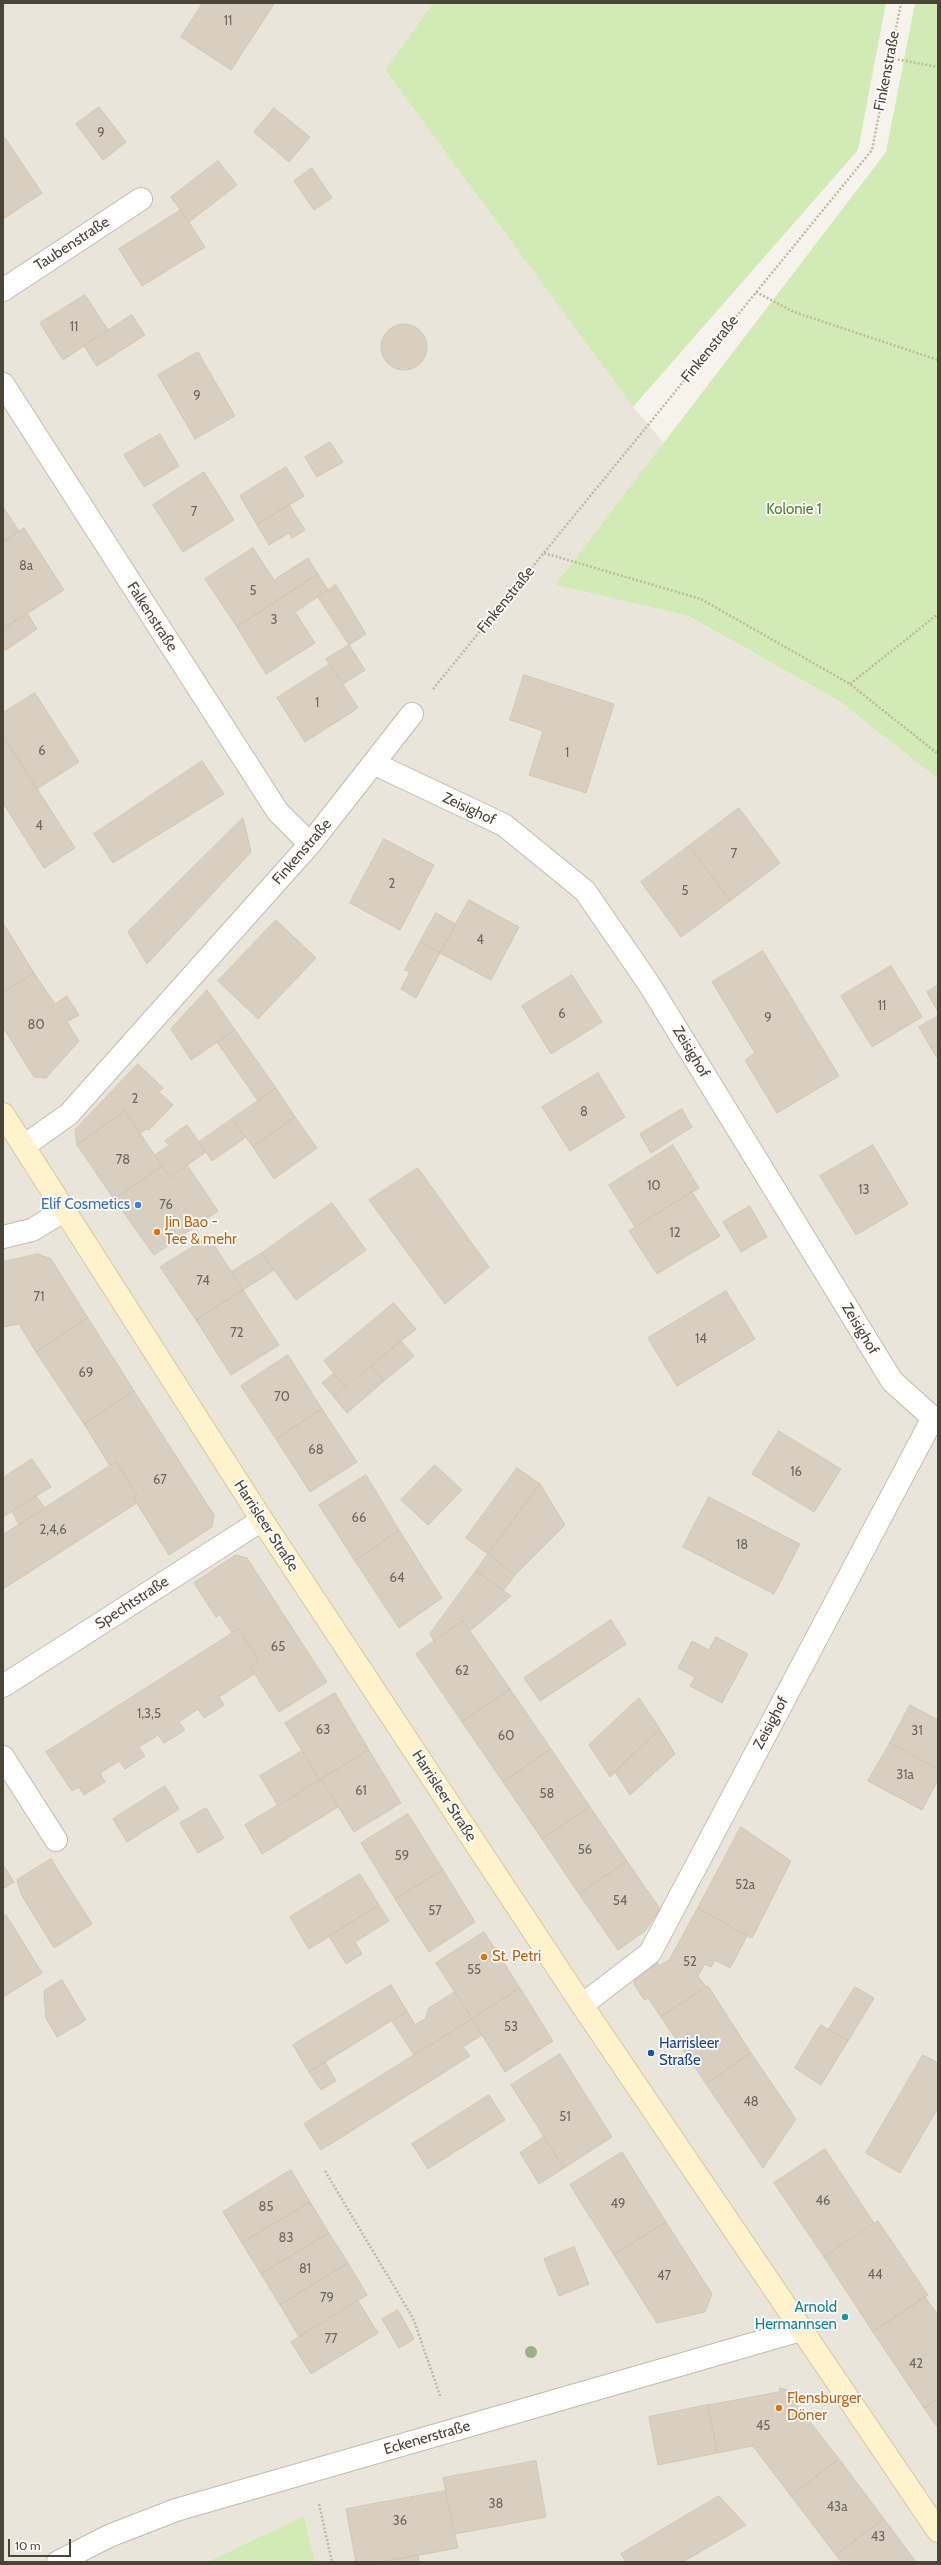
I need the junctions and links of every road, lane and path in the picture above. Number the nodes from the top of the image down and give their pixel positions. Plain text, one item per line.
1 (901, 3) edge
2 (890, 58) junction
3 (938, 66) edge
4 (141, 199) dead end
5 (3, 290) edge
6 (756, 292) junction
7 (938, 360) edge
8 (3, 384) edge
9 (544, 553) junction
10 (938, 614) edge
11 (850, 684) junction
12 (412, 714) joint
13 (938, 754) edge
14 (375, 764) junction
15 (310, 844) junction
16 (3, 1114) edge
17 (24, 1146) junction
18 (65, 1210) junction
19 (3, 1237) edge
20 (935, 1414) edge
21 (262, 1520) junction
22 (3, 1686) edge
23 (3, 1757) edge
24 (56, 1840) dead end
25 (582, 2005) junction
26 (325, 2171) dead end
27 (801, 2330) junction
28 (452, 2430) junction
29 (323, 2516) dead end
30 (936, 2523) edge
31 (58, 2562) edge
32 (332, 2562) edge

1 - 2 path, Finkenstraße
2 - 3 path
2 - 6 path, Finkenstraße
4 - 5 street, Taubenstraße
6 - 7 path
6 - 9 path, Finkenstraße
8 - 15 street, Falkenstraße
9 - 11 path
9 - 12 path, Finkenstraße
10 - 11 path
11 - 13 path
12 - 14 street, Finkenstraße
14 - 15 street, Finkenstraße
14 - 20 street, Zeisighof
15 - 17 street, Finkenstraße
16 - 17 main road, Harrisleer Straße
17 - 18 main road, Harrisleer Straße
18 - 19 street
18 - 21 main road, Harrisleer Straße
20 - 25 street, Zeisighof
21 - 22 street, Spechtstraße
21 - 25 main road, Harrisleer Straße
23 - 24 street
25 - 27 main road, Harrisleer Straße
26 - 28 path
27 - 28 street, Eckenerstraße
27 - 30 main road, Harrisleer Straße
28 - 31 street, Eckenerstraße
29 - 32 path

